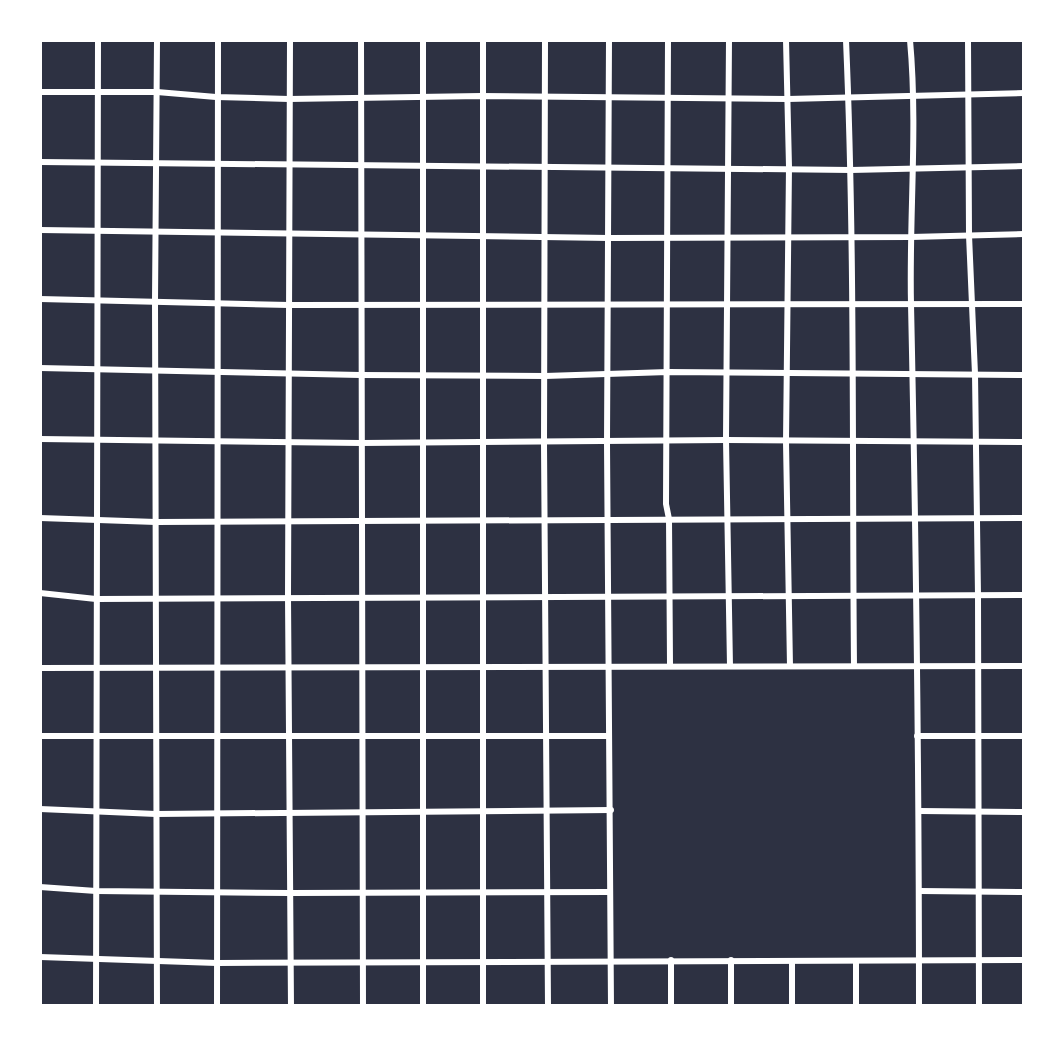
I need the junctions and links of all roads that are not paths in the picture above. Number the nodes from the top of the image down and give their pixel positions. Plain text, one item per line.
1 (98, 40) edge
2 (158, 40) edge
3 (218, 40) edge
4 (290, 40) edge
5 (361, 40) edge
6 (423, 40) edge
7 (483, 40) edge
8 (545, 40) edge
9 (609, 40) edge
10 (668, 40) edge
11 (729, 40) edge
12 (786, 40) edge
13 (846, 40) edge
14 (910, 40) edge
15 (968, 40) edge
16 (40, 92) edge
17 (98, 92) junction
18 (157, 92) junction
19 (968, 92) junction
20 (1024, 93) edge
21 (481, 96) junction
22 (216, 97) junction
23 (545, 97) junction
24 (915, 97) junction
25 (362, 98) junction
26 (421, 98) junction
27 (608, 98) junction
28 (668, 98) junction
29 (289, 99) junction
30 (728, 99) junction
31 (788, 99) junction
32 (849, 99) junction
33 (40, 162) edge
34 (98, 162) junction
35 (157, 162) junction
36 (217, 166) junction
37 (289, 166) junction
38 (362, 166) junction
39 (481, 166) junction
40 (1024, 166) edge
41 (422, 167) junction
42 (546, 167) junction
43 (729, 167) junction
44 (789, 167) junction
45 (969, 167) junction
46 (609, 168) junction
47 (669, 168) junction
48 (851, 170) junction
49 (911, 170) junction
50 (40, 230) edge
51 (97, 230) junction
52 (157, 230) junction
53 (421, 234) junction
54 (968, 234) junction
55 (1024, 234) edge
56 (218, 235) junction
57 (362, 235) junction
58 (668, 235) junction
59 (288, 236) junction
60 (482, 236) junction
61 (729, 236) junction
62 (788, 236) junction
63 (547, 237) junction
64 (852, 237) junction
65 (911, 237) junction
66 (608, 238) junction
67 (40, 299) edge
68 (97, 299) junction
69 (155, 302) junction
70 (216, 303) junction
71 (361, 304) junction
72 (420, 304) junction
73 (1024, 304) edge
74 (289, 305) junction
75 (546, 305) junction
76 (609, 305) junction
77 (668, 305) junction
78 (728, 305) junction
79 (788, 305) junction
80 (972, 305) junction
81 (482, 306) junction
82 (852, 306) junction
83 (911, 306) junction
84 (40, 368) edge
85 (97, 368) junction
86 (155, 371) junction
87 (607, 372) junction
88 (668, 372) junction
89 (726, 372) junction
90 (218, 373) junction
91 (788, 373) junction
92 (852, 373) junction
93 (290, 374) junction
94 (914, 374) junction
95 (975, 374) junction
96 (1024, 374) edge
97 (360, 375) junction
98 (421, 375) junction
99 (481, 375) junction
100 (545, 376) junction
101 (40, 439) edge
102 (97, 439) junction
103 (156, 439) junction
104 (218, 440) junction
105 (726, 440) junction
106 (290, 442) junction
107 (666, 442) junction
108 (786, 442) junction
109 (1024, 442) edge
110 (361, 443) junction
111 (422, 443) junction
112 (481, 443) junction
113 (607, 443) junction
114 (850, 443) junction
115 (975, 443) junction
116 (544, 444) junction
117 (915, 444) junction
118 (40, 518) edge
119 (727, 518) junction
120 (1024, 518) edge
121 (608, 519) junction
122 (670, 519) junction
123 (976, 519) junction
124 (289, 520) junction
125 (545, 520) junction
126 (789, 520) junction
127 (852, 520) junction
128 (917, 520) junction
129 (217, 521) junction
130 (421, 521) junction
131 (483, 521) junction
132 (96, 522) junction
133 (156, 522) junction
134 (361, 522) junction
135 (40, 593) edge
136 (978, 595) junction
137 (1024, 595) edge
138 (608, 596) junction
139 (670, 596) junction
140 (730, 596) junction
141 (917, 596) junction
142 (156, 597) junction
143 (288, 597) junction
144 (546, 597) junction
145 (790, 597) junction
146 (853, 597) junction
147 (361, 598) junction
148 (421, 598) junction
149 (483, 598) junction
150 (96, 599) junction
151 (217, 599) junction
152 (610, 664) junction
153 (670, 664) junction
154 (481, 665) junction
155 (917, 665) junction
156 (978, 665) junction
157 (545, 666) junction
158 (730, 666) junction
159 (790, 666) junction
160 (854, 666) junction
161 (1024, 666) edge
162 (288, 667) junction
163 (360, 667) junction
164 (421, 667) junction
165 (40, 668) edge
166 (216, 668) junction
167 (96, 669) junction
168 (156, 669) junction
169 (96, 734) junction
170 (361, 735) junction
171 (421, 735) junction
172 (482, 735) junction
173 (40, 736) edge
174 (156, 736) junction
175 (217, 736) junction
176 (289, 736) junction
177 (545, 736) junction
178 (609, 736) junction
179 (917, 736) junction
180 (978, 736) junction
181 (1024, 736) edge
182 (40, 809) edge
183 (611, 810) junction
184 (422, 811) junction
185 (920, 811) junction
186 (1024, 811) edge
187 (95, 812) junction
188 (360, 812) junction
189 (482, 812) junction
190 (546, 812) junction
191 (978, 812) junction
192 (156, 814) junction
193 (216, 814) junction
194 (290, 814) junction
195 (40, 887) edge
196 (96, 891) junction
197 (155, 891) junction
198 (422, 891) junction
199 (484, 891) junction
200 (920, 891) junction
201 (216, 892) junction
202 (362, 892) junction
203 (547, 892) junction
204 (610, 892) junction
205 (978, 892) junction
206 (1024, 892) edge
207 (290, 893) junction
208 (40, 957) edge
209 (671, 960) junction
210 (731, 960) junction
211 (1024, 960) edge
212 (96, 961) junction
213 (792, 961) junction
214 (856, 961) junction
215 (919, 961) junction
216 (979, 961) junction
217 (157, 962) junction
218 (290, 962) junction
219 (610, 962) junction
220 (217, 963) junction
221 (363, 963) junction
222 (422, 963) junction
223 (483, 963) junction
224 (547, 963) junction
225 (96, 1006) edge
226 (157, 1006) edge
227 (217, 1006) edge
228 (291, 1006) edge
229 (363, 1006) edge
230 (422, 1006) edge
231 (483, 1006) edge
232 (548, 1006) edge
233 (611, 1006) edge
234 (671, 1006) edge
235 (731, 1006) edge
236 (792, 1006) edge
237 (856, 1006) edge
238 (919, 1006) edge
239 (979, 1006) edge

1 - 17 street
2 - 18 street
3 - 22 street
4 - 29 street
5 - 25 street
6 - 26 street
7 - 21 street
8 - 23 street
9 - 27 street
10 - 28 street
11 - 30 street
12 - 31 street
13 - 32 street
14 - 24 street
15 - 19 street
16 - 17 street
17 - 18 street
17 - 34 street
18 - 22 street
18 - 35 street
19 - 20 street
19 - 24 street
19 - 45 street
21 - 23 street
21 - 26 street
21 - 39 street
22 - 29 street
22 - 36 street
23 - 27 street
23 - 42 street
24 - 32 street
24 - 49 street
25 - 26 street
25 - 29 street
25 - 38 street
26 - 41 street
27 - 28 street
27 - 46 street
28 - 30 street
28 - 47 street
29 - 37 street
30 - 31 street
30 - 43 street
31 - 32 street
31 - 44 street
32 - 48 street
33 - 34 street
34 - 35 street
34 - 51 street
35 - 36 street
35 - 52 street
36 - 37 street
36 - 56 street
37 - 38 street
37 - 59 street
38 - 41 street
38 - 57 street
39 - 41 street
39 - 42 street
39 - 60 street
40 - 45 street
41 - 53 street
42 - 46 street
42 - 63 street
43 - 44 street
43 - 47 street
43 - 61 street
44 - 48 street
44 - 62 street
45 - 49 street
45 - 54 street
46 - 47 street
46 - 66 street
47 - 58 street
48 - 49 street
48 - 64 street
49 - 65 street
50 - 51 street
51 - 52 street
51 - 68 street
52 - 56 street
52 - 69 street
53 - 57 street
53 - 60 street
53 - 72 street
54 - 55 street
54 - 65 street
54 - 80 street
56 - 59 street
56 - 70 street
57 - 59 street
57 - 71 street
58 - 61 street
58 - 66 street
58 - 77 street
59 - 74 street
60 - 63 street
60 - 81 street
61 - 62 street
61 - 78 street
62 - 64 street
62 - 79 street
63 - 66 street
63 - 75 street
64 - 65 street
64 - 82 street
65 - 83 street
66 - 76 street
67 - 68 street
68 - 69 street
68 - 85 street
69 - 70 street
69 - 86 street
70 - 74 street
70 - 90 street
71 - 72 street
71 - 74 street
71 - 97 street
72 - 81 street
72 - 98 street
73 - 80 street
74 - 93 street
75 - 76 street
75 - 81 street
75 - 100 street
76 - 77 street
76 - 87 street
77 - 78 street
77 - 88 street
78 - 79 street
78 - 89 street
79 - 82 street
79 - 91 street
80 - 83 street
80 - 95 street
81 - 99 street
82 - 83 street
82 - 92 street
83 - 94 street
84 - 85 street
85 - 86 street
85 - 102 street
86 - 90 street
86 - 103 street
87 - 88 street
87 - 100 street
87 - 113 street
88 - 89 street
88 - 107 street
89 - 91 street
89 - 105 street
90 - 93 street
90 - 104 street
91 - 92 street
91 - 108 street
92 - 94 street
92 - 114 street
93 - 97 street
93 - 106 street
94 - 95 street
94 - 117 street
95 - 96 street
95 - 115 street
97 - 98 street
97 - 110 street
98 - 99 street
98 - 111 street
99 - 100 street
99 - 112 street
100 - 116 street
101 - 102 street
102 - 103 street
102 - 132 street
103 - 104 street
103 - 133 street
104 - 106 street
104 - 129 street
105 - 107 street
105 - 108 street
105 - 119 street
106 - 110 street
106 - 124 street
107 - 113 street
107 - 122 street
108 - 114 street
108 - 126 street
109 - 115 street
110 - 111 street
110 - 134 street
111 - 112 street
111 - 130 street
112 - 116 street
112 - 131 street
113 - 116 street
113 - 121 street
114 - 117 street
114 - 127 street
115 - 117 street
115 - 123 street
116 - 125 street
117 - 128 street
118 - 132 street
119 - 122 street
119 - 126 street
119 - 140 street
120 - 123 street
121 - 122 street
121 - 125 street
121 - 138 street
122 - 139 street
123 - 128 street
123 - 136 street
124 - 129 street
124 - 134 street
124 - 143 street
125 - 131 street
125 - 144 street
126 - 127 street
126 - 145 street
127 - 128 street
127 - 146 street
128 - 141 street
129 - 133 street
129 - 151 street
130 - 131 street
130 - 134 street
130 - 148 street
131 - 149 street
132 - 133 street
132 - 150 street
133 - 142 street
134 - 147 street
135 - 150 street
136 - 137 street
136 - 141 street
136 - 156 street
138 - 139 street
138 - 144 street
138 - 152 street
139 - 140 street
139 - 153 street
140 - 145 street
140 - 158 street
141 - 146 street
141 - 155 street
142 - 150 street
142 - 151 street
142 - 168 street
143 - 147 street
143 - 151 street
143 - 162 street
144 - 149 street
144 - 157 street
145 - 146 street
145 - 159 street
146 - 160 street
147 - 148 street
147 - 163 street
148 - 149 street
148 - 164 street
149 - 154 street
150 - 167 street
151 - 166 street
152 - 153 street
152 - 157 street
152 - 178 street
153 - 158 street
154 - 157 street
154 - 164 street
154 - 172 street
155 - 156 street
155 - 160 street
155 - 179 street
156 - 161 street
156 - 180 street
157 - 177 street
158 - 159 street
159 - 160 street
162 - 163 street
162 - 166 street
162 - 176 street
163 - 164 street
163 - 170 street
164 - 171 street
165 - 167 street
166 - 168 street
166 - 175 street
167 - 168 street
167 - 169 street
168 - 174 street
169 - 173 street
169 - 174 street
169 - 187 street
170 - 171 street
170 - 176 street
170 - 188 street
171 - 172 street
171 - 184 street
172 - 177 street
172 - 189 street
174 - 175 street
174 - 192 street
175 - 176 street
175 - 193 street
176 - 194 street
177 - 178 street
177 - 190 street
178 - 183 street
179 - 180 street
179 - 185 street
180 - 181 street
180 - 191 street
182 - 187 street
183 - 190 street
183 - 204 street
184 - 188 street
184 - 189 street
184 - 198 street
185 - 191 street
185 - 200 street
186 - 191 street
187 - 192 street
187 - 196 street
188 - 194 street
188 - 202 street
189 - 190 street
189 - 199 street
190 - 203 street
191 - 205 street
192 - 193 street
192 - 197 street
193 - 194 street
193 - 201 street
194 - 207 street
195 - 196 street
196 - 197 street
196 - 212 street
197 - 201 street
197 - 217 street
198 - 199 street
198 - 202 street
198 - 222 street
199 - 203 street
199 - 223 street
200 - 205 street
200 - 215 street
201 - 207 street
201 - 220 street
202 - 207 street
202 - 221 street
203 - 204 street
203 - 224 street
204 - 219 street
205 - 206 street
205 - 216 street
207 - 218 street
208 - 212 street
209 - 210 street
209 - 219 street
209 - 234 street
210 - 213 street
210 - 235 street
211 - 216 street
212 - 217 street
212 - 225 street
213 - 214 street
213 - 236 street
214 - 215 street
214 - 237 street
215 - 216 street
215 - 238 street
216 - 239 street
217 - 220 street
217 - 226 street
218 - 220 street
218 - 221 street
218 - 228 street
219 - 224 street
219 - 233 street
220 - 227 street
221 - 222 street
221 - 229 street
222 - 223 street
222 - 230 street
223 - 224 street
223 - 231 street
224 - 232 street

